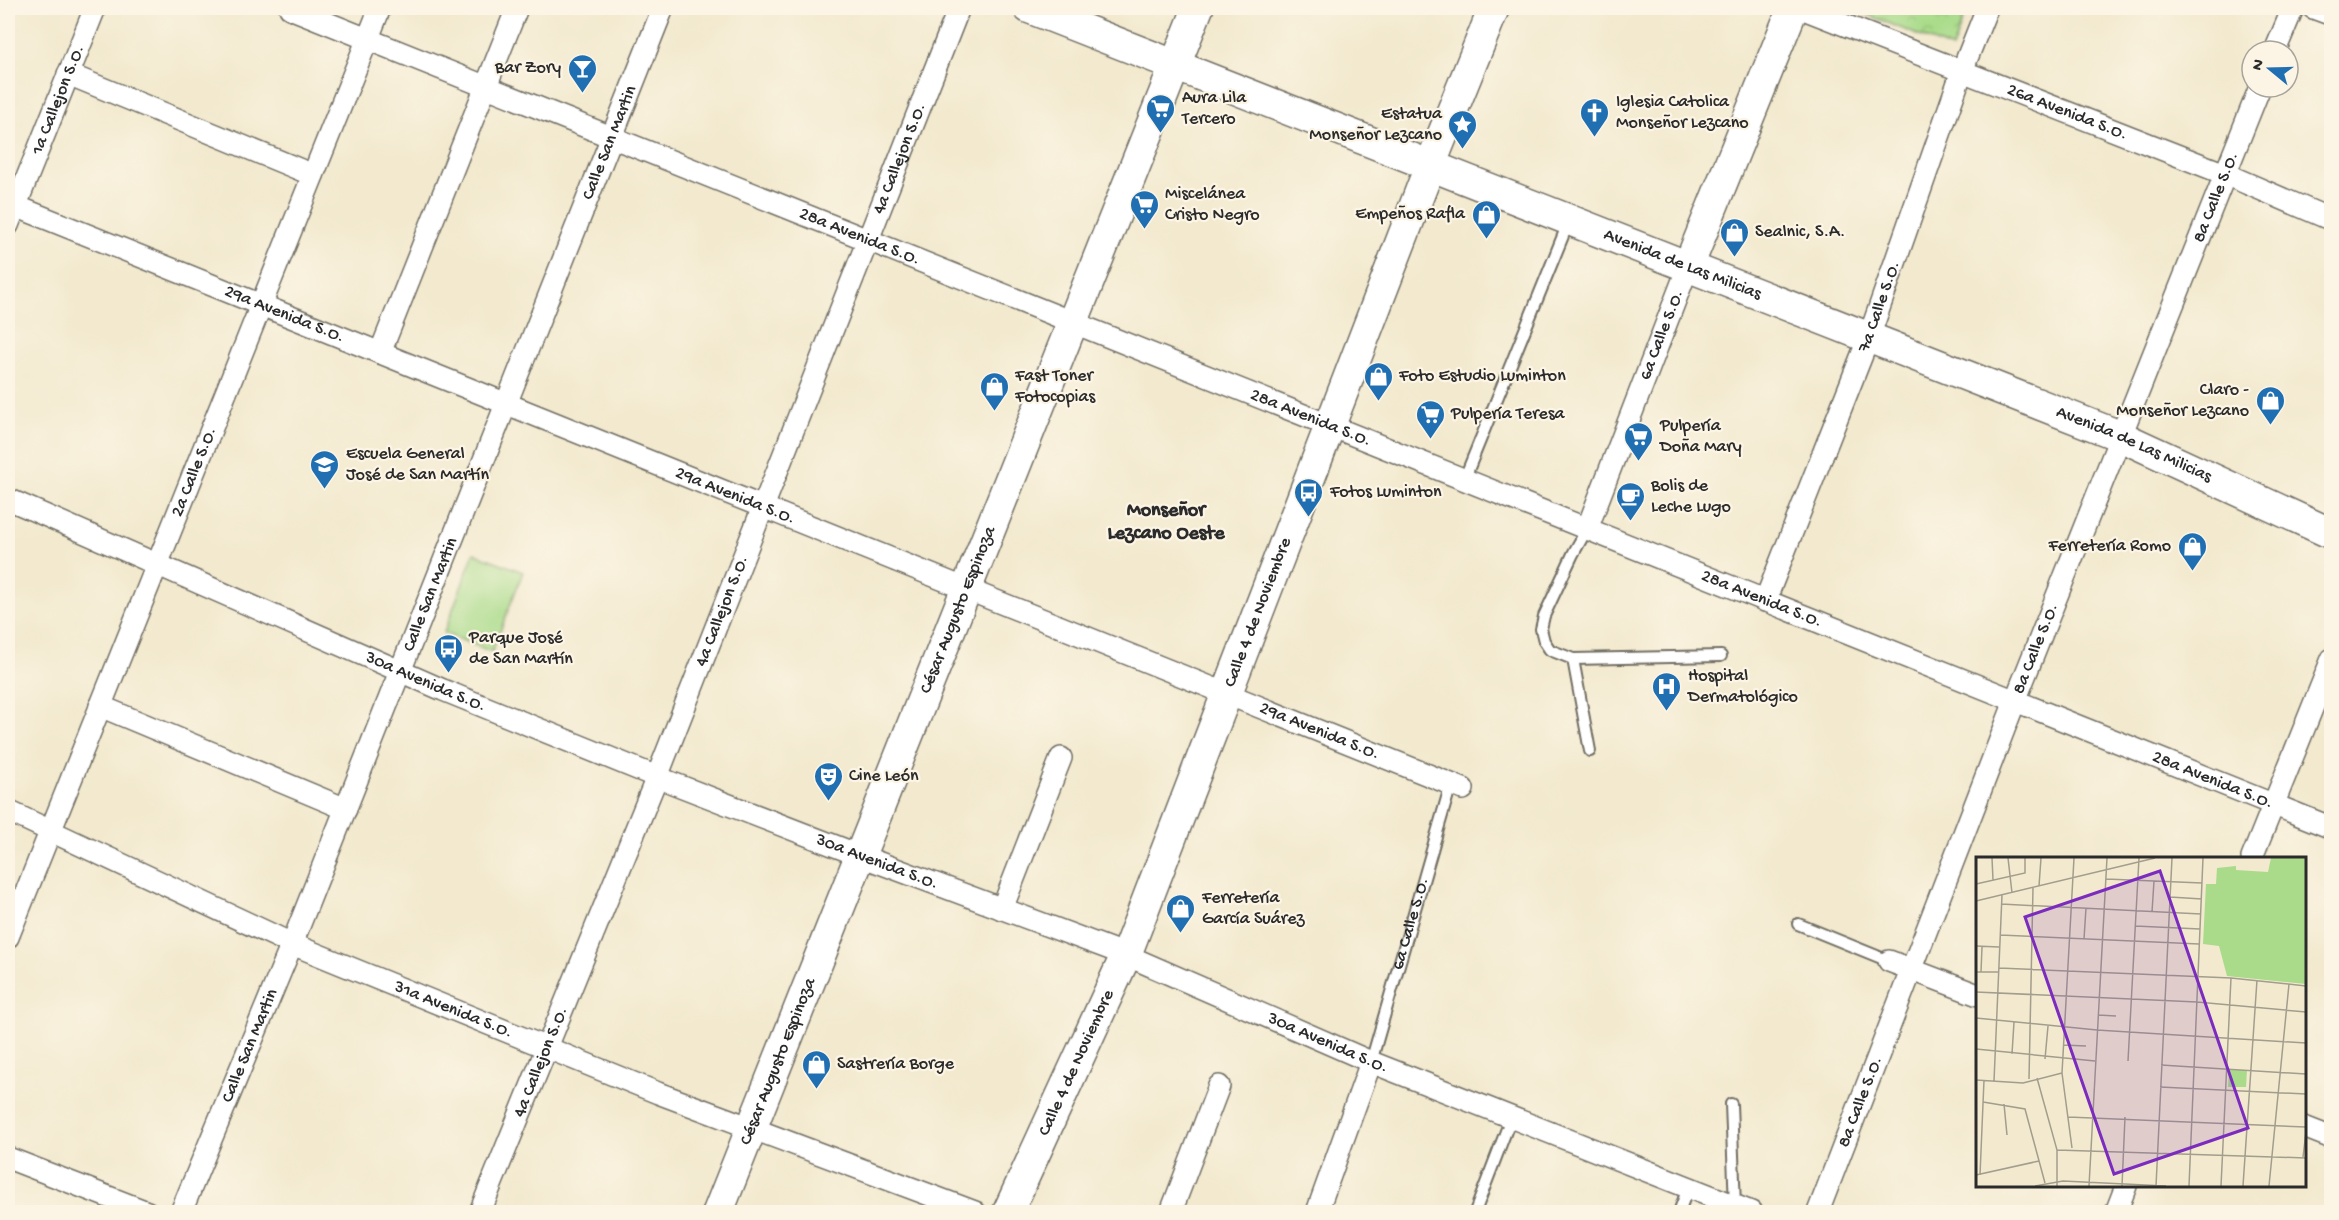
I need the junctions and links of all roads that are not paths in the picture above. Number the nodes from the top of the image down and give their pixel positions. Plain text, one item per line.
1 (95, 8) edge
2 (290, 8) edge
3 (380, 8) edge
4 (517, 8) edge
5 (663, 8) edge
6 (959, 8) edge
7 (1029, 8) edge
8 (1198, 8) edge
9 (1494, 8) edge
10 (1793, 8) edge
11 (1801, 8) edge
12 (1987, 8) edge
13 (2293, 8) edge
14 (2313, 8) edge
15 (2331, 15) edge
16 (367, 39) junction
17 (2280, 39) edge
18 (1174, 64) junction
19 (1962, 71) junction
20 (68, 74) junction
21 (486, 87) junction
22 (2255, 99) edge
23 (612, 137) junction
24 (1430, 166) junction
25 (2225, 174) junction
26 (313, 175) junction
27 (10, 211) edge
28 (2331, 220) edge
29 (1569, 221) junction
30 (867, 240) junction
31 (1688, 267) junction
32 (261, 305) junction
33 (1072, 322) junction
34 (1869, 338) junction
35 (380, 353) junction
36 (506, 404) junction
37 (1329, 426) junction
38 (2120, 436) junction
39 (1464, 480) junction
40 (8, 499) edge
41 (763, 507) junction
42 (1587, 529) junction
43 (2331, 534) edge
44 (157, 565) junction
45 (966, 589) junction
46 (1765, 601) junction
47 (1721, 656) dead end
48 (1573, 659) junction
49 (2331, 659) edge
50 (400, 670) junction
51 (1226, 694) junction
52 (2015, 701) junction
53 (100, 706) junction
54 (1590, 751) dead end
55 (1061, 758) dead end
56 (657, 777) junction
57 (1457, 786) joint
58 (2273, 805) junction
59 (346, 809) junction
60 (8, 812) edge
61 (2331, 828) edge
62 (50, 831) junction
63 (861, 856) junction
64 (2252, 857) edge
65 (1002, 909) junction
66 (1798, 924) dead end
67 (8, 937) edge
68 (292, 944) junction
69 (1126, 955) junction
70 (1889, 961) joint
71 (1911, 969) junction
72 (1976, 995) edge
73 (547, 1047) junction
74 (1371, 1062) junction
75 (1219, 1086) dead end
76 (1731, 1104) dead end
77 (1511, 1118) junction
78 (753, 1127) junction
79 (2306, 1128) edge
80 (2331, 1138) edge
81 (8, 1158) edge
82 (2125, 1187) edge
83 (1688, 1188) junction
84 (1743, 1209) edge
85 (147, 1212) edge
86 (181, 1212) edge
87 (480, 1212) edge
88 (718, 1212) edge
89 (975, 1212) edge
90 (1008, 1212) edge
91 (1171, 1212) edge
92 (1317, 1212) edge
93 (1475, 1212) edge
94 (1679, 1212) edge
95 (1818, 1212) edge
96 (2116, 1212) edge

1 - 20 street, 1a Callejon S.O.
2 - 16 street, 28a Avenida S.O.
3 - 16 street, 2a Calle S.O.
4 - 21 street
5 - 23 street, Calle San Martin
6 - 30 street, 4a Callejon S.O.
7 - 18 street, Avenida de Las Milicias
8 - 18 street, César Augusto Espinoza
9 - 24 street, Calle 4 de Noviembre
10 - 31 street, 6a Calle S.O.
11 - 19 street, 26a Avenida S.O.
12 - 19 street, 7a Calle S.O.
13 - 17 street
14 - 15 street
16 - 21 street, 28a Avenida S.O.
16 - 26 street, 2a Calle S.O.
18 - 24 street, Avenida de Las Milicias
18 - 33 street, César Augusto Espinoza
19 - 25 street, 26a Avenida S.O.
19 - 34 street, 7a Calle S.O.
20 - 26 street
20 - 27 street, 1a Callejon S.O.
21 - 23 street, 28a Avenida S.O.
21 - 35 street
22 - 25 street, 8a Calle S.O.
23 - 30 street, 28a Avenida S.O.
23 - 36 street, Calle San Martin
24 - 29 street, Avenida de Las Milicias
24 - 37 street, Calle 4 de Noviembre
25 - 28 street, 26a Avenida S.O.
25 - 38 street, 8a Calle S.O.
26 - 32 street, 2a Calle S.O.
27 - 32 street, 29a Avenida S.O.
29 - 31 street, Avenida de Las Milicias
29 - 39 lane
30 - 33 street, 28a Avenida S.O.
30 - 41 street, 4a Callejon S.O.
31 - 34 street, Avenida de Las Milicias
31 - 42 street, 6a Calle S.O.
32 - 35 street, 29a Avenida S.O.
32 - 44 street, 2a Calle S.O.
33 - 37 street, 28a Avenida S.O.
33 - 45 street, César Augusto Espinoza
34 - 38 street, Avenida de Las Milicias
34 - 46 street, 7a Calle S.O.
35 - 36 street, 29a Avenida S.O.
36 - 41 street, 29a Avenida S.O.
36 - 50 street, Calle San Martin
37 - 39 street, 28a Avenida S.O.
37 - 51 street, Calle 4 de Noviembre
38 - 43 street, Avenida de Las Milicias
38 - 52 street, 8a Calle S.O.
39 - 42 street, 28a Avenida S.O.
40 - 44 street, 30a Avenida S.O.
41 - 45 street, 29a Avenida S.O.
41 - 56 street, 4a Callejon S.O.
42 - 46 street, 28a Avenida S.O.
42 - 48 lane
44 - 50 street, 30a Avenida S.O.
44 - 53 street, 2a Calle S.O.
45 - 51 street, 29a Avenida S.O.
45 - 63 street, César Augusto Espinoza
46 - 52 street, 28a Avenida S.O.
47 - 48 lane
48 - 54 lane
49 - 58 street
50 - 56 street, 30a Avenida S.O.
50 - 59 street, Calle San Martin
51 - 57 street, 29a Avenida S.O.
51 - 69 street, Calle 4 de Noviembre
52 - 58 street, 28a Avenida S.O.
52 - 71 street, 8a Calle S.O.
53 - 59 street
53 - 62 street, 2a Calle S.O.
55 - 65 street
56 - 63 street, 30a Avenida S.O.
56 - 73 street, 4a Callejon S.O.
57 - 74 lane, 6a Calle S.O.
58 - 61 street, 28a Avenida S.O.
58 - 64 street
59 - 68 street, Calle San Martin
60 - 62 street, 31a Avenida S.O.
62 - 67 street, 2a Calle S.O.
62 - 68 street, 31a Avenida S.O.
63 - 65 street, 30a Avenida S.O.
63 - 78 street, César Augusto Espinoza
65 - 69 street, 30a Avenida S.O.
66 - 70 lane
68 - 73 street, 31a Avenida S.O.
68 - 86 street, Calle San Martin
69 - 74 street, 30a Avenida S.O.
69 - 90 street, Calle 4 de Noviembre
70 - 71 street
71 - 72 street
71 - 95 street, 8a Calle S.O.
73 - 78 street, 31a Avenida S.O.
73 - 87 street, 4a Callejon S.O.
74 - 77 street, 30a Avenida S.O.
74 - 92 street
75 - 91 street
76 - 84 lane
77 - 83 street, 30a Avenida S.O.
77 - 93 lane
78 - 88 street, César Augusto Espinoza
78 - 89 street, 31a Avenida S.O.
79 - 80 street
81 - 85 street
82 - 96 street
83 - 84 street, 30a Avenida S.O.
83 - 94 lane

